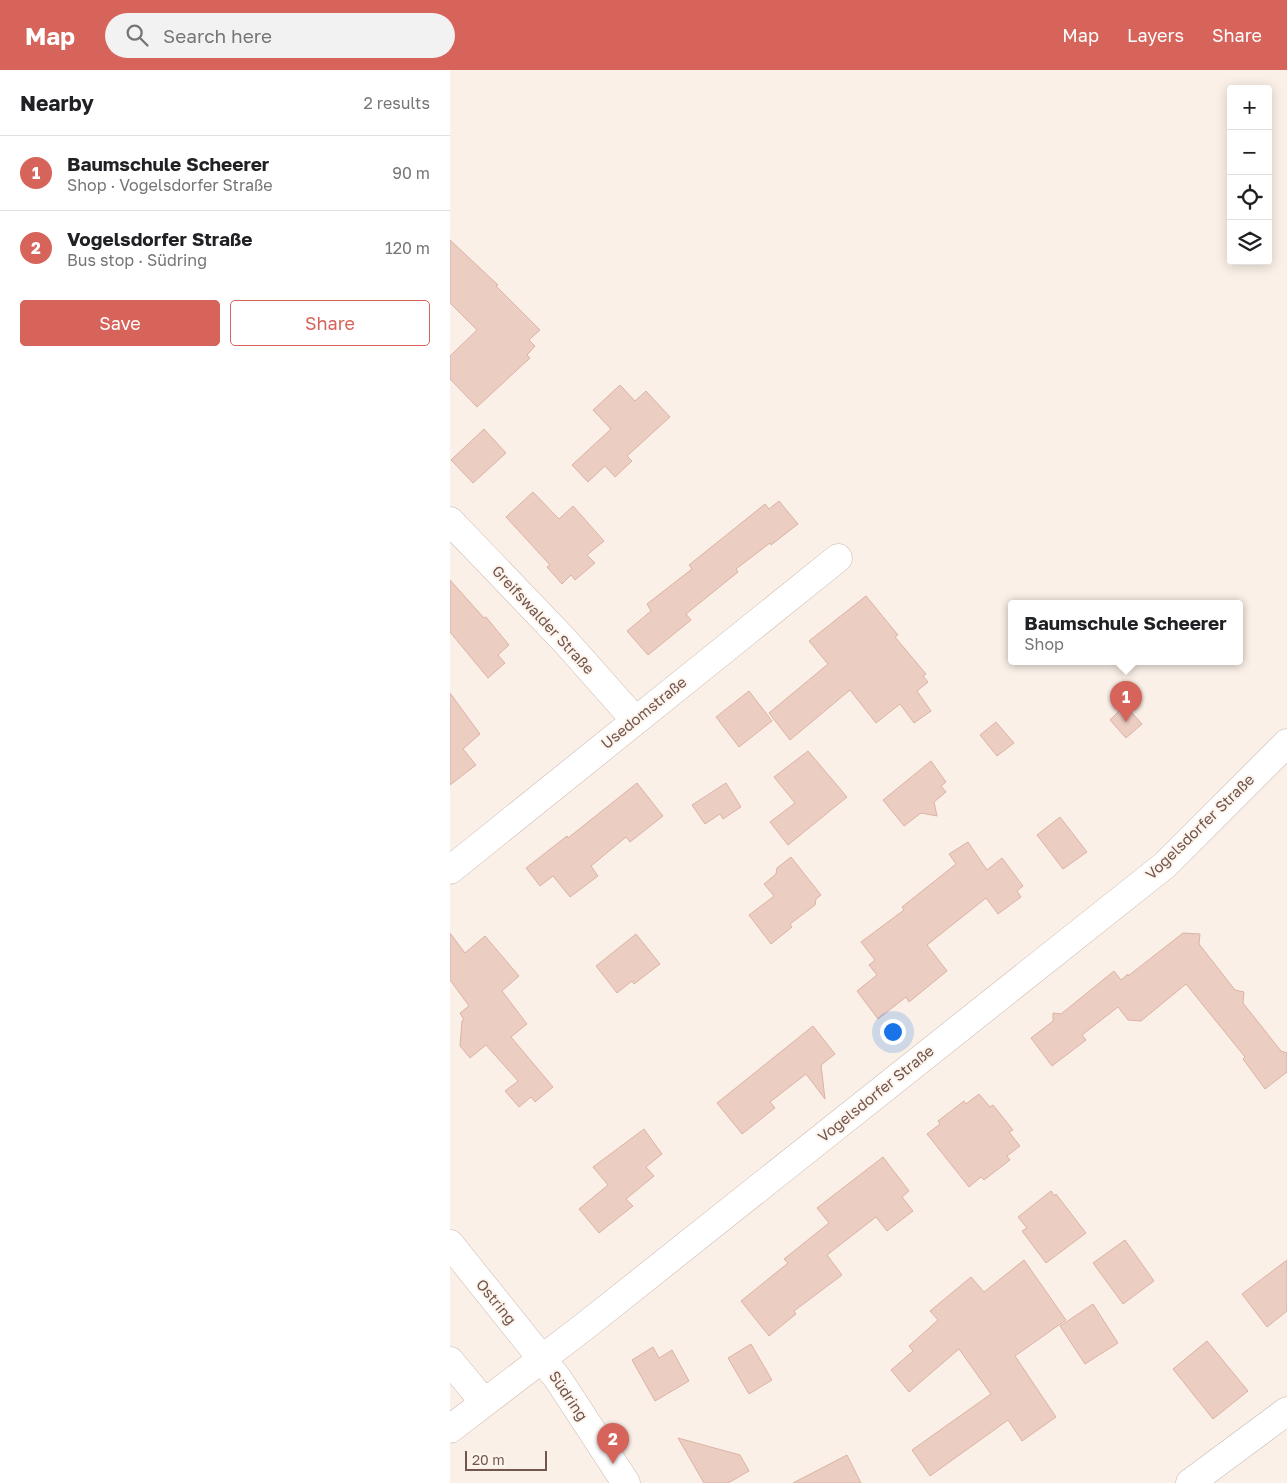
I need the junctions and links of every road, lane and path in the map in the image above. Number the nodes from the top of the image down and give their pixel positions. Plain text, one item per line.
1 (450, 521) edge
2 (838, 558) dead end
3 (635, 720) junction
4 (1287, 743) edge
5 (450, 870) edge
6 (450, 1244) edge
7 (543, 1359) junction
8 (450, 1361) edge
9 (484, 1402) junction
10 (1287, 1411) edge
11 (450, 1429) edge
12 (1192, 1482) edge
13 (626, 1483) edge

1 - 3 street, Greifswalder Straße
2 - 3 street, Usedomstraße
3 - 5 street, Usedomstraße
4 - 7 street, Vogelsdorfer Straße
6 - 7 street, Ostring
7 - 9 street, Vogelsdorfer Straße
7 - 13 street, Südring
8 - 9 street
9 - 11 street, Vogelsdorfer Straße
10 - 12 street

